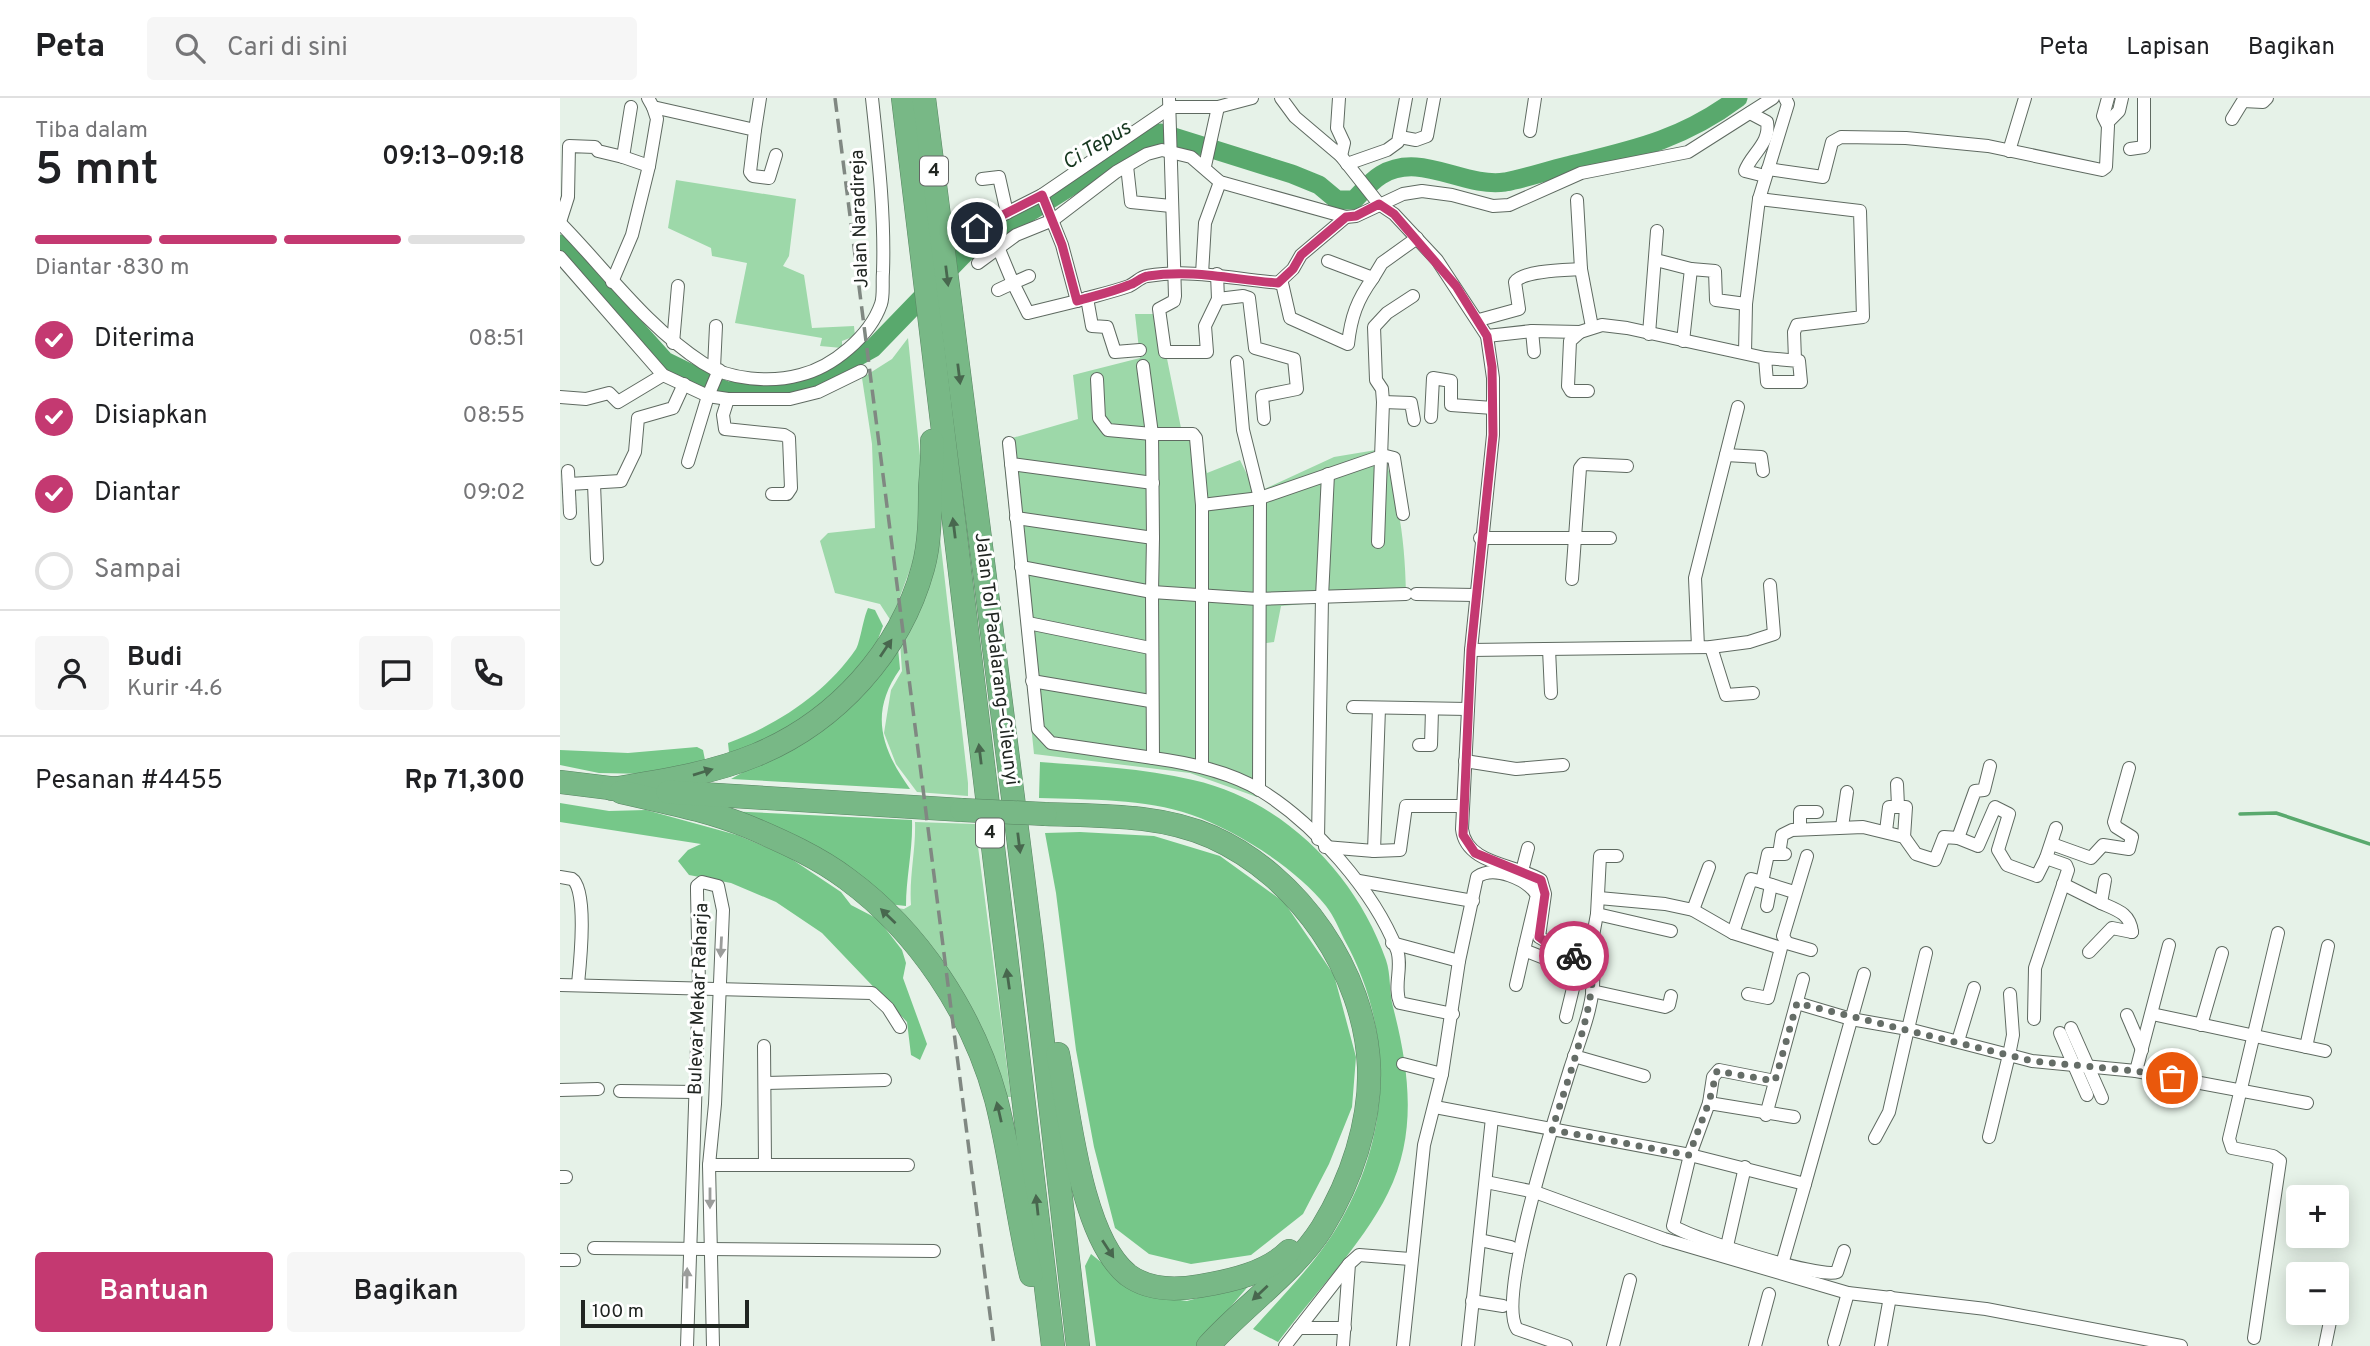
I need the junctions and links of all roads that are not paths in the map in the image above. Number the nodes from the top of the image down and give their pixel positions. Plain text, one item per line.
1 (760, 98) edge
2 (872, 98) edge
3 (925, 98) edge
4 (1252, 98) edge
5 (1281, 98) edge
6 (1339, 98) edge
7 (1406, 98) edge
8 (1434, 98) edge
9 (1535, 98) edge
10 (1773, 98) edge
11 (1785, 98) edge
12 (2025, 98) edge
13 (2108, 98) edge
14 (2122, 98) edge
15 (2144, 98) edge
16 (2267, 98) edge
17 (1170, 102) edge
18 (650, 103) edge
19 (904, 104) edge
20 (631, 107) dead end
21 (1218, 107) junction
22 (1750, 113) junction
23 (2232, 119) dead end
24 (2107, 123) junction
25 (755, 130) junction
26 (1531, 131) dead end
27 (1400, 137) junction
28 (1170, 149) junction
29 (2130, 149) dead end
30 (2009, 150) junction
31 (776, 155) dead end
32 (623, 157) junction
33 (1344, 160) junction
34 (1206, 164) junction
35 (649, 166) junction
36 (1127, 166) junction
37 (1767, 173) junction
38 (982, 179) dead end
39 (1220, 182) junction
40 (1043, 198) junction
41 (1759, 199) junction
42 (1577, 200) dead end
43 (1378, 203) junction
44 (1171, 206) junction
45 (1007, 213) junction
46 (1346, 217) junction
47 (1052, 219) junction
48 (560, 222) edge
49 (977, 228) dead end
50 (1657, 231) dead end
51 (1417, 238) junction
52 (925, 247) junction
53 (998, 247) junction
54 (560, 257) edge
55 (1656, 260) junction
56 (1328, 261) dead end
57 (978, 263) dead end
58 (1581, 269) junction
59 (1690, 269) junction
60 (1172, 273) junction
61 (1202, 274) junction
62 (1217, 274) junction
63 (1029, 276) dead end
64 (1373, 278) junction
65 (612, 282) junction
66 (1013, 283) junction
67 (1278, 283) junction
68 (678, 286) dead end
69 (998, 290) dead end
70 (1413, 296) dead end
71 (1218, 299) junction
72 (1082, 300) junction
73 (1746, 304) junction
74 (1479, 320) junction
75 (924, 323) junction
76 (716, 326) dead end
77 (1586, 330) junction
78 (1532, 331) junction
79 (1649, 334) junction
80 (1487, 336) junction
81 (1683, 341) junction
82 (673, 343) junction
83 (1140, 350) dead end
84 (1534, 352) dead end
85 (1745, 353) junction
86 (1237, 362) dead end
87 (1765, 365) junction
88 (1143, 366) dead end
89 (1799, 367) junction
90 (861, 371) dead end
91 (716, 373) junction
92 (663, 375) junction
93 (1097, 379) dead end
94 (684, 384) junction
95 (1588, 391) dead end
96 (708, 395) junction
97 (560, 397) edge
98 (728, 400) junction
99 (1383, 402) junction
100 (1738, 407) dead end
101 (1493, 408) junction
102 (1431, 417) dead end
103 (1264, 419) dead end
104 (1414, 420) dead end
105 (1152, 434) junction
106 (1009, 443) dead end
107 (1726, 455) junction
108 (1380, 456) junction
109 (688, 462) dead end
110 (1011, 464) junction
111 (1627, 466) dead end
112 (1763, 471) dead end
113 (1328, 474) junction
114 (1153, 483) junction
115 (594, 484) junction
116 (772, 494) dead end
117 (1260, 498) junction
118 (1202, 505) junction
119 (570, 513) dead end
120 (1403, 514) dead end
121 (1016, 518) junction
122 (1153, 538) junction
123 (1480, 538) junction
124 (1573, 538) junction
125 (1610, 538) dead end
126 (1378, 542) dead end
127 (597, 559) dead end
128 (1021, 567) junction
129 (1572, 579) dead end
130 (1770, 585) dead end
131 (1152, 592) junction
132 (1475, 595) junction
133 (1204, 596) junction
134 (1322, 597) junction
135 (1258, 599) junction
136 (1028, 623) junction
137 (1704, 647) junction
138 (1150, 648) junction
139 (1549, 649) junction
140 (1471, 650) junction
141 (1032, 681) junction
142 (1753, 693) dead end
143 (1551, 694) dead end
144 (1150, 701) junction
145 (1353, 707) dead end
146 (1379, 708) junction
147 (1432, 709) junction
148 (1468, 709) junction
149 (1419, 746) dead end
150 (1153, 758) junction
151 (1465, 761) junction
152 (1563, 765) dead end
153 (1990, 766) dead end
154 (1202, 767) junction
155 (2129, 768) dead end
156 (560, 782) edge
157 (1897, 784) dead end
158 (612, 789) junction
159 (1259, 790) junction
160 (1847, 792) dead end
161 (1463, 806) junction
162 (1898, 806) junction
163 (1817, 812) dead end
164 (1842, 827) junction
165 (1800, 828) junction
166 (2056, 828) dead end
167 (1886, 831) junction
168 (1904, 837) junction
169 (1958, 838) junction
170 (1322, 843) junction
171 (2052, 844) junction
172 (1528, 848) dead end
173 (1374, 851) junction
174 (1618, 856) dead end
175 (1807, 856) dead end
176 (2046, 858) junction
177 (1709, 867) dead end
178 (1522, 871) junction
179 (560, 877) edge
180 (2105, 880) dead end
181 (1359, 881) junction
182 (1767, 884) junction
183 (2063, 884) junction
184 (1794, 892) junction
185 (1599, 898) junction
186 (1473, 901) junction
187 (2101, 903) junction
188 (1767, 906) dead end
189 (1693, 910) junction
190 (1597, 914) junction
191 (1671, 930) dead end
192 (1733, 933) junction
193 (2278, 933) dead end
194 (1392, 943) junction
195 (2169, 945) dead end
196 (2328, 946) dead end
197 (1032, 947) junction
198 (1524, 950) junction
199 (1811, 950) dead end
200 (2089, 952) dead end
201 (1926, 953) dead end
202 (2222, 953) dead end
203 (1459, 961) junction
204 (1588, 963) junction
205 (1864, 974) dead end
206 (1803, 979) dead end
207 (578, 984) junction
208 (560, 985) edge
209 (1516, 985) dead end
210 (699, 986) junction
211 (724, 988) junction
212 (1974, 988) dead end
213 (1592, 991) junction
214 (1748, 994) dead end
215 (2010, 994) dead end
216 (1671, 996) dead end
217 (1797, 1003) junction
218 (1453, 1014) junction
219 (2152, 1014) junction
220 (2127, 1016) dead end
221 (1566, 1017) dead end
222 (1851, 1019) junction
223 (2034, 1019) dead end
224 (2201, 1025) junction
225 (900, 1027) dead end
226 (1908, 1029) junction
227 (2253, 1037) junction
228 (1958, 1041) junction
229 (764, 1046) dead end
230 (2306, 1047) junction
231 (2142, 1050) junction
232 (2325, 1051) dead end
233 (2009, 1055) junction
234 (1574, 1056) junction
235 (1403, 1065) dead end
236 (2073, 1066) junction
237 (2090, 1067) junction
238 (2136, 1071) junction
239 (1442, 1074) junction
240 (1644, 1076) dead end
241 (885, 1080) dead end
242 (1775, 1081) junction
243 (766, 1083) junction
244 (598, 1089) dead end
245 (560, 1090) edge
246 (2240, 1090) junction
247 (620, 1091) dead end
248 (696, 1092) junction
249 (2087, 1095) dead end
250 (2102, 1098) dead end
251 (1709, 1102) junction
252 (2307, 1103) dead end
253 (1435, 1107) junction
254 (1766, 1115) junction
255 (1794, 1117) dead end
256 (1492, 1118) junction
257 (1552, 1130) junction
258 (1989, 1137) dead end
259 (1875, 1138) dead end
260 (1689, 1155) junction
261 (765, 1164) junction
262 (709, 1165) junction
263 (908, 1165) dead end
264 (1745, 1167) junction
265 (1486, 1182) junction
266 (1805, 1184) junction
267 (1535, 1192) junction
268 (1334, 1204) junction
269 (1480, 1240) junction
270 (1727, 1246) junction
271 (688, 1247) junction
272 (710, 1247) junction
273 (1511, 1247) dead end
274 (594, 1248) dead end
275 (934, 1251) dead end
276 (1844, 1251) dead end
277 (1410, 1259) junction
278 (560, 1260) edge
279 (574, 1260) dead end
280 (1349, 1264) junction
281 (1782, 1264) junction
282 (1630, 1280) dead end
283 (1847, 1293) junction
284 (1769, 1294) dead end
285 (1890, 1297) junction
286 (1472, 1301) junction
287 (1503, 1306) dead end
288 (2329, 1325) edge
289 (1299, 1328) junction
290 (1345, 1328) junction
291 (2253, 1338) dead end
292 (1834, 1342) dead end
293 (1407, 1345) edge
294 (687, 1346) edge
295 (713, 1346) edge
296 (1051, 1346) edge
297 (1078, 1346) edge
298 (1208, 1346) edge
299 (1285, 1346) edge
300 (1343, 1346) edge
301 (1468, 1346) edge
302 (1566, 1346) edge
303 (1613, 1346) edge
304 (1755, 1346) edge
305 (1881, 1346) edge
306 (2181, 1346) edge
307 (2325, 1346) edge

1 - 25 street
2 - 91 street, Jalan Naradireja
3 - 52 highway, Jalan Tol Padalarang–Cileunyi / 4
4 - 21 street
5 - 33 street
6 - 33 street
7 - 27 street
8 - 27 street
9 - 26 street
10 - 22 street
11 - 37 street
12 - 30 street
13 - 24 street
14 - 24 street
15 - 29 street
16 - 23 street
17 - 21 street
17 - 28 street
17 - 40 street
18 - 25 street
18 - 35 street
19 - 52 highway, Jalan Tol Padalarang–Cileunyi / 4
20 - 32 street
21 - 34 street
22 - 37 street
22 - 43 street
24 - 30 street
25 - 31 street
27 - 33 street
28 - 34 street
28 - 36 street
28 - 44 street
30 - 37 street
32 - 35 street
32 - 48 street
33 - 43 street
34 - 39 street
35 - 65 street
36 - 44 street
36 - 47 street
37 - 41 street
38 - 45 street
39 - 46 street
39 - 61 street
40 - 45 street
40 - 47 street
41 - 73 street
41 - 89 street
42 - 58 street
43 - 46 street
43 - 51 street
44 - 60 street
45 - 49 street
46 - 67 street
47 - 53 street
47 - 72 street
48 - 65 street, Jalan Naradireja
50 - 55 street
51 - 64 street
51 - 74 street
52 - 75 highway, Jalan Tol Padalarang–Cileunyi / 4
52 -> 197 highway, Jalan Tol Padalarang–Cileunyi / 4
53 - 57 street
53 - 66 street
54 - 92 street
55 - 59 street
55 - 79 street
56 - 64 street
58 - 74 street
58 - 77 street
59 - 73 street
59 - 81 street
60 - 61 street
60 - 71 street
60 - 72 street
61 - 62 street
62 - 67 street
62 - 71 street
63 - 66 street
64 - 67 street
65 - 82 street, Jalan Naradireja
66 - 69 street
66 - 72 street
68 - 82 street
70 - 99 street
71 - 103 street
72 - 83 street
73 - 85 street
74 - 80 street
158 -> 75 highway
296 -> 75 highway, Jalan Tol Padalarang–Cileunyi / 4
76 - 91 street
77 - 78 street
77 - 79 street
77 - 95 street
78 - 80 street
78 - 84 street
79 - 81 street
80 - 101 street
81 - 85 street
82 - 91 street, Jalan Naradireja
85 - 87 street
86 - 117 street
87 - 89 street
87 - 89 street
88 - 105 street
90 - 98 street
91 - 96 street
92 - 94 street
92 - 97 street
93 - 105 street
94 - 96 street
94 - 115 street
96 - 98 street
96 - 109 street
98 - 116 street
99 - 104 street
99 - 108 street
100 - 107 street
101 - 102 street
101 - 123 street
105 - 114 street
105 - 118 street
106 - 110 street
107 - 112 street
107 - 137 street
108 - 113 street
108 - 120 street
108 - 126 street
110 - 114 street
110 - 121 street
111 - 124 street
113 - 117 street
113 - 134 street
114 - 122 street
115 - 119 street
115 - 127 street
117 - 118 street
117 - 135 street
118 - 133 street
121 - 122 street
121 - 128 street
122 - 131 street
123 - 124 street
123 - 132 street
124 - 125 street
124 - 129 street
128 - 131 street
128 - 136 street
130 - 137 street
131 - 133 street
131 - 138 street
132 - 134 street
132 - 140 street
133 - 135 street
133 - 154 street
134 - 135 street
134 - 170 street
135 - 159 street
136 - 138 street
136 - 141 street
137 - 139 street
137 - 142 street
138 - 144 street
139 - 140 street
139 - 143 street
140 - 148 street
141 - 144 street
141 - 150 street
144 - 150 street
145 - 146 street
146 - 147 street
146 - 173 street
147 - 148 street
147 - 149 street
148 - 151 street
150 - 154 street
151 - 152 street
151 - 161 street
153 - 169 street
154 - 159 street
155 - 171 street
156 - 158 highway
157 - 162 street
158 - 268 highway, bridge
296 -> 158 highway
159 - 170 street
160 - 164 street
161 - 173 street
161 - 178 street
162 - 167 street
162 - 168 street
163 - 165 street
164 - 165 street
164 - 167 street
165 - 182 street
166 - 171 street
167 - 168 street
168 - 169 street
169 - 176 street
170 - 173 street
170 - 181 street
171 - 176 street
172 - 178 street
174 - 185 street
175 - 184 street
176 - 183 street
177 - 189 street
178 - 204 street
179 - 207 street
180 - 187 street
181 - 186 street
181 - 194 street
182 - 184 street
182 - 188 street
182 - 192 street
183 - 187 street
183 - 223 street
184 - 199 street
185 - 189 street
185 - 190 street
186 - 198 street
186 - 203 street
187 - 200 street
189 - 192 street
190 - 191 street
190 - 204 street
192 - 214 street
193 - 227 street
194 - 203 street
194 - 218 street
195 - 219 street
196 - 230 street
197 -> 268 highway
197 - 297 highway, Jalan Tol Padalarang–Cileunyi / 4
198 - 209 street
198 - 221 street
201 - 226 street
202 - 224 street
203 - 218 street
204 - 213 street
205 - 222 street
206 - 217 street
207 - 208 street
207 - 210 street
210 - 211 street
210 -> 211 street, Bulevar Mekar Raharja
210 - 248 street, Bulevar Mekar Raharja
211 - 225 street
211 - 262 street, Bulevar Mekar Raharja
212 - 228 street
213 - 216 street
213 - 234 street
215 - 233 street
217 - 222 street
217 - 242 street
218 - 239 street
219 - 224 street
219 - 231 street
220 - 231 street
222 - 226 street
222 - 266 street
224 - 227 street
226 - 228 street
226 - 259 street
227 - 230 street
227 - 246 street
228 - 233 street
229 - 243 street
230 - 232 street
231 - 238 street
233 - 236 street
233 - 258 street
234 - 240 street
234 - 257 street
235 - 239 street
236 - 237 street
236 - 237 street
236 - 249 street
237 - 238 street
237 - 250 street
238 - 246 street
239 - 253 street
241 - 243 street
242 - 251 street
242 - 254 street
243 - 261 street
244 - 245 street
246 - 252 street
246 - 291 street
247 - 248 street
248 - 271 street, Bulevar Mekar Raharja
251 - 254 street
251 - 260 street
253 - 256 street
253 - 277 street
254 - 255 street
256 - 257 street
256 - 265 street
257 - 260 street
257 - 267 street
260 - 264 street
260 - 270 street
261 - 262 street
261 - 263 street
262 -> 272 street, Bulevar Mekar Raharja
264 - 266 street
264 - 270 street
265 - 267 street
265 - 269 street
266 - 281 street
267 - 283 street
267 - 302 street
268 -> 298 highway
269 - 273 street
269 - 286 street
270 - 281 street
271 - 272 street
271 - 274 street
294 -> 271 street, Bulevar Mekar Raharja
272 - 275 street
272 - 295 street, Bulevar Mekar Raharja
276 - 281 street
277 - 280 street
277 - 293 street
278 - 279 street
280 - 289 street
280 - 290 street
282 - 303 street
283 - 285 street
283 - 292 street
284 - 304 street
285 - 305 street
285 - 306 street
286 - 287 street
286 - 301 street
288 - 307 street
289 - 290 street
289 - 299 street
290 - 300 street

